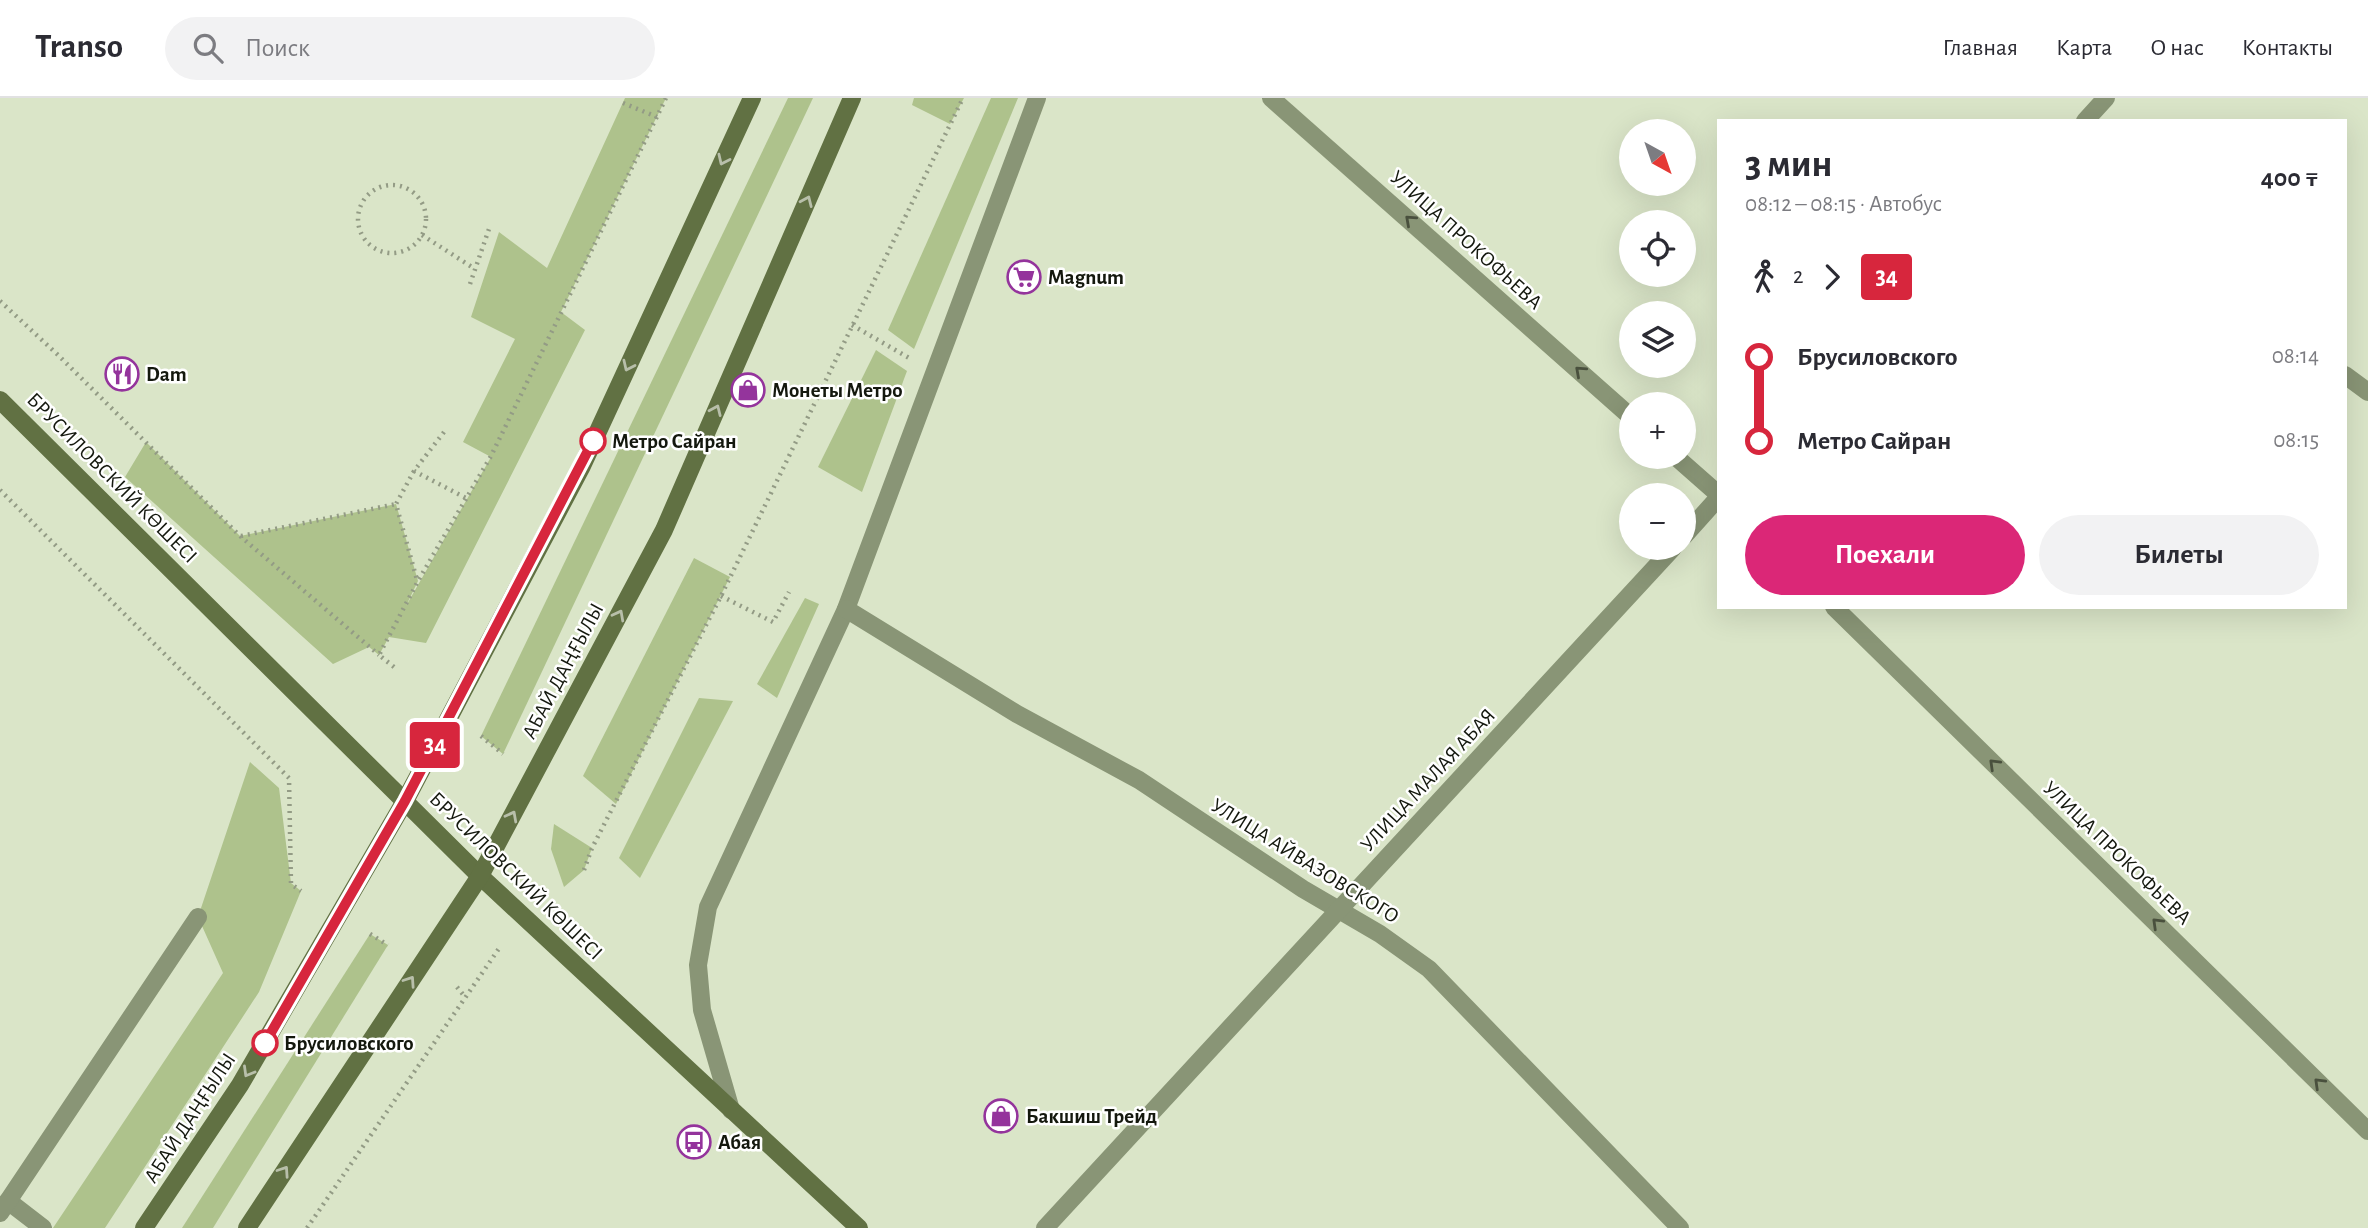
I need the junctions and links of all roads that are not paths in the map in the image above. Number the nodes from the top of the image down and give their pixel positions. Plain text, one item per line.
1 (752, 98) edge
2 (852, 98) edge
3 (1037, 98) edge
4 (1271, 98) edge
5 (2106, 98) edge
6 (2087, 119) edge
7 (2347, 376) edge
8 (2368, 392) edge
9 (0, 400) edge
10 (1619, 405) edge
11 (1689, 469) edge
12 (1717, 495) edge
13 (1717, 497) edge
14 (1696, 522) edge
15 (1662, 560) edge
16 (846, 608) junction
17 (1836, 609) edge
18 (405, 801) junction
19 (480, 876) junction
20 (1338, 910) junction
21 (198, 917) dead end
22 (731, 1110) junction
23 (2368, 1130) edge
24 (4, 1207) edge
25 (43, 1228) edge
26 (144, 1228) edge
27 (247, 1228) edge
28 (859, 1228) edge
29 (1045, 1228) edge
30 (1680, 1228) edge

1 -> 18 main road, АБАЙ ДАҢҒЫЛЫ
19 -> 2 main road, АБАЙ ДАҢҒЫЛЫ
3 - 16 street
10 -> 4 street, УЛИЦА ПРОКОФЬЕВА
5 - 6 street
7 - 8 street
9 - 18 main road, БРУСИЛОВСКИЙ КӨШЕСІ
11 - 12 street
13 - 14 street
15 - 20 street, УЛИЦА МАЛАЯ АБАЯ
16 - 20 street, УЛИЦА АЙВАЗОВСКОГО
16 - 22 street
23 -> 17 street, УЛИЦА ПРОКОФЬЕВА
18 - 19 main road, БРУСИЛОВСКИЙ КӨШЕСІ
18 -> 26 main road, АБАЙ ДАҢҒЫЛЫ
19 - 22 main road, БРУСИЛОВСКИЙ КӨШЕСІ
27 -> 19 main road, АБАЙ ДАҢҒЫЛЫ
20 - 29 street, УЛИЦА МАЛАЯ АБАЯ
20 - 30 street, УЛИЦА АЙВАЗОВСКОГО
21 - 24 street
22 - 28 main road, БРУСИЛОВСКИЙ КӨШЕСІ
24 - 25 street

